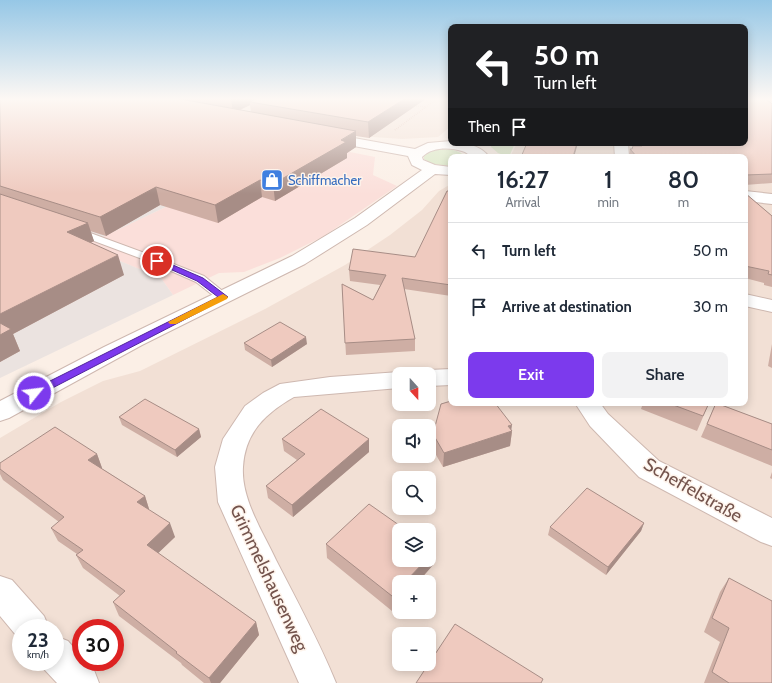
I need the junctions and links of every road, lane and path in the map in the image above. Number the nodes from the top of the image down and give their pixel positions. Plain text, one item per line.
1 (396, 130) edge
2 (312, 134) edge
3 (448, 145) edge
4 (374, 146) junction
5 (464, 146) edge
6 (417, 153) junction
7 (478, 154) edge
8 (442, 170) edge
9 (748, 196) edge
10 (772, 199) edge
11 (65, 227) edge
12 (224, 297) junction
13 (748, 301) edge
14 (772, 306) edge
15 (448, 377) edge
16 (436, 378) edge
17 (392, 381) edge
18 (589, 406) edge
19 (0, 412) edge
20 (772, 533) edge
21 (0, 591) edge
22 (24, 619) edge
23 (64, 664) edge
24 (81, 683) edge
25 (318, 683) edge

1 - 4 path
2 - 4 street
3 - 6 street
4 - 6 street
5 - 7 street
6 - 8 street
8 - 12 street
9 - 10 street
11 - 12 lane
12 - 19 street
13 - 14 street
15 - 16 street
17 - 25 street, Grimmelshausenweg
18 - 20 street, Scheffelstraße
21 - 22 street
23 - 24 street

